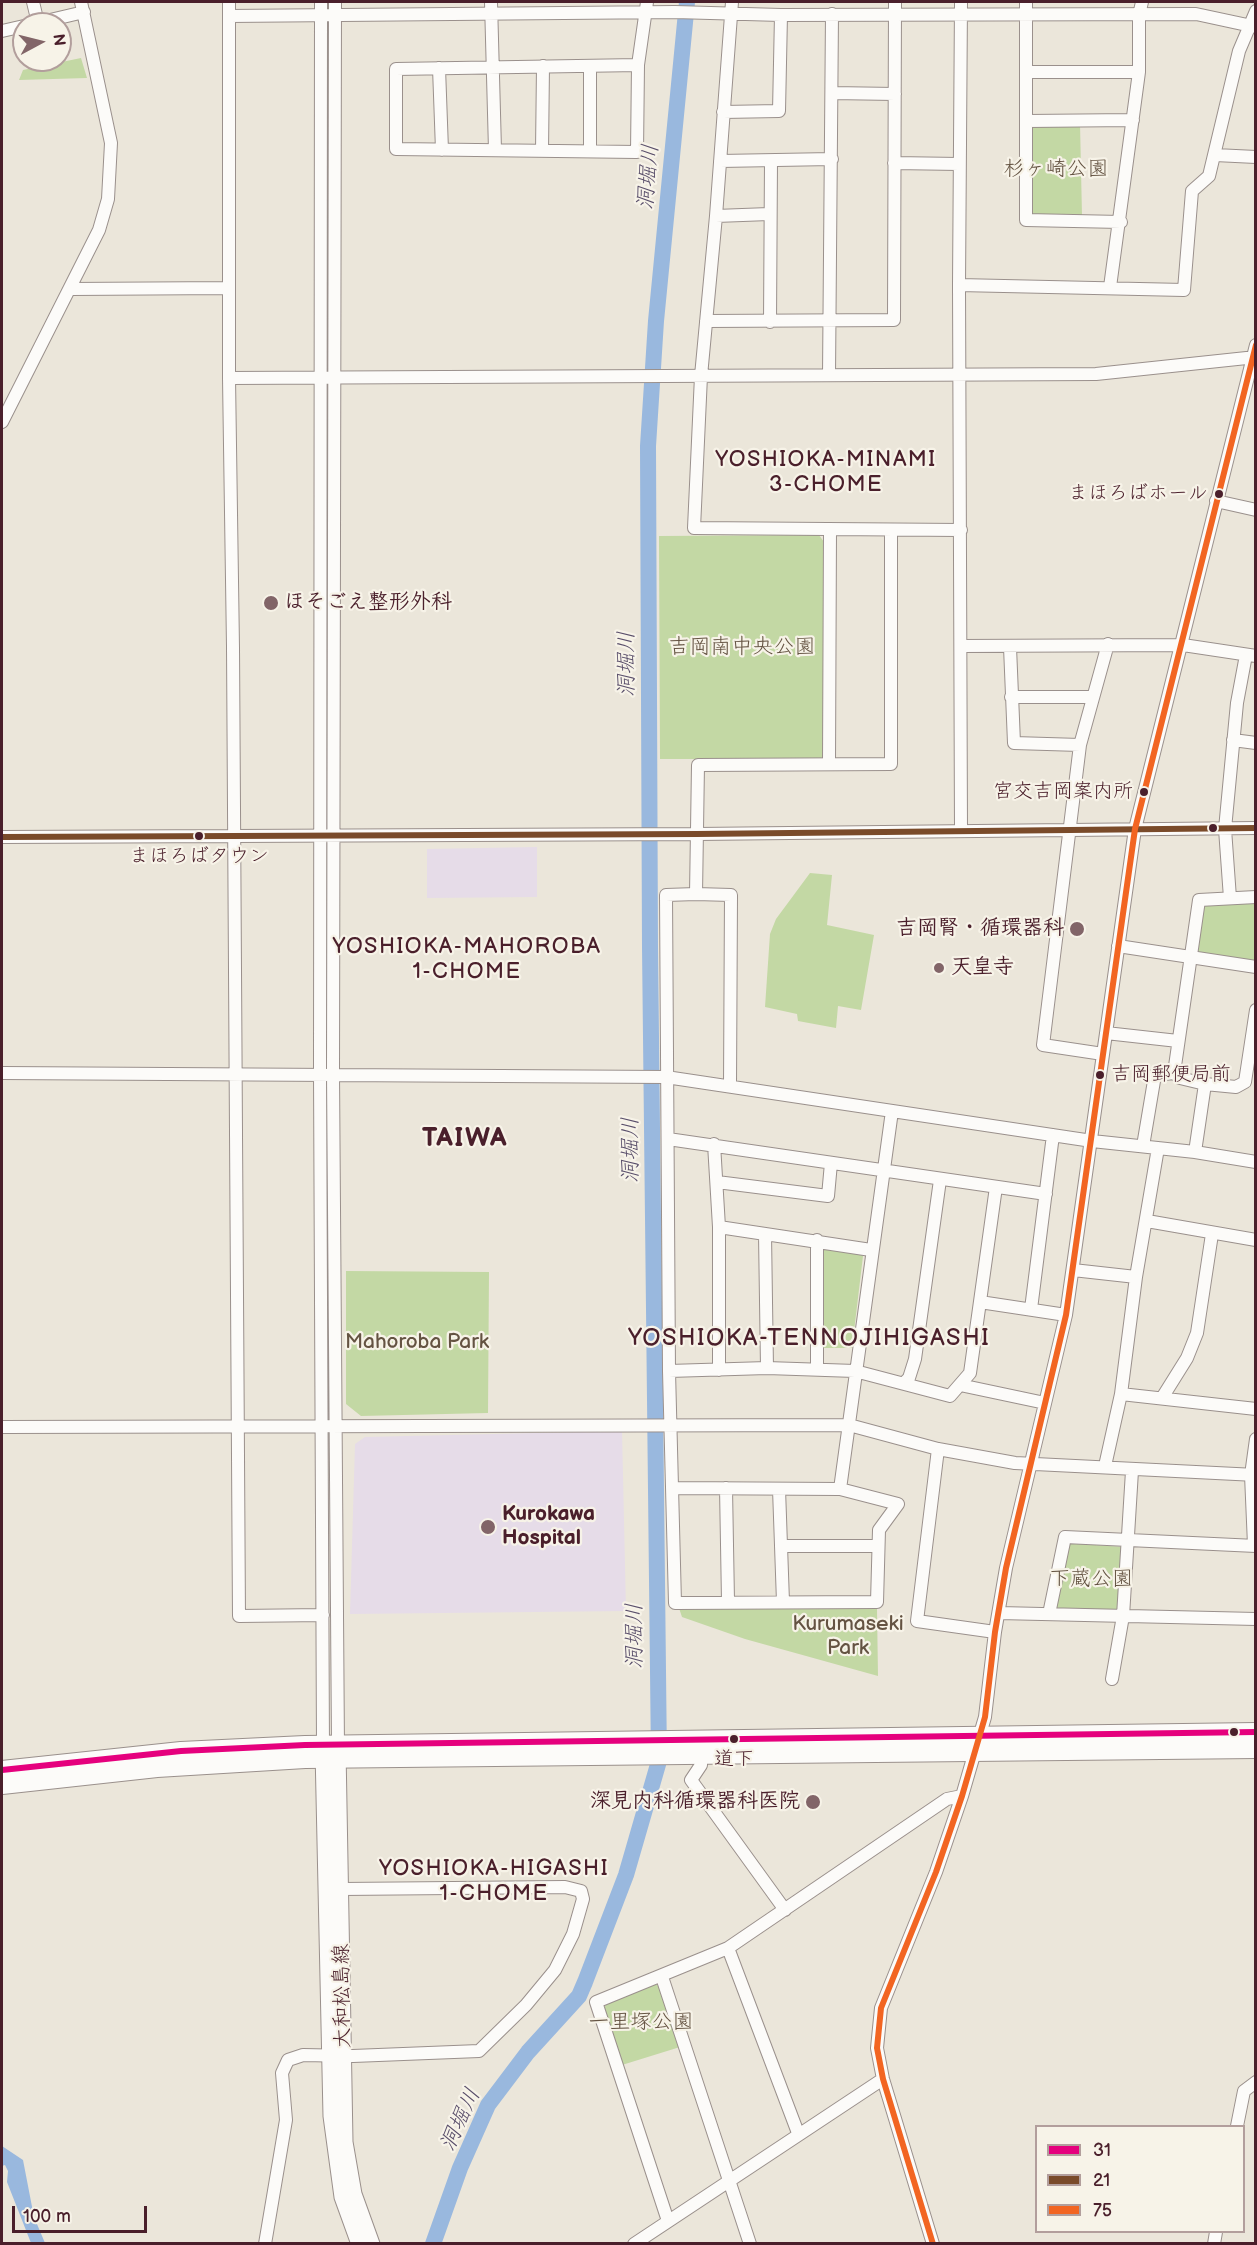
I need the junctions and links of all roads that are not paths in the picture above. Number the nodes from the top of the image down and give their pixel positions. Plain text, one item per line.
1 (229, 2) edge
2 (321, 2) edge
3 (335, 2) edge
4 (491, 2) edge
5 (961, 2) edge
6 (1142, 2) edge
7 (83, 7) edge
8 (731, 7) edge
9 (1025, 7) edge
10 (646, 8) edge
11 (894, 8) edge
12 (1256, 11) edge
13 (68, 12) edge
14 (832, 14) junction
15 (321, 15) junction
16 (335, 15) junction
17 (781, 15) junction
18 (961, 15) junction
19 (1139, 15) junction
20 (229, 16) junction
21 (492, 16) junction
22 (1252, 26) edge
23 (638, 65) junction
24 (494, 66) junction
25 (543, 66) junction
26 (590, 66) junction
27 (439, 68) junction
28 (1028, 72) junction
29 (1139, 72) junction
30 (832, 93) junction
31 (895, 94) junction
32 (723, 112) junction
33 (1133, 120) junction
34 (1027, 122) junction
35 (442, 150) junction
36 (495, 150) junction
37 (542, 151) junction
38 (590, 151) junction
39 (1215, 155) junction
40 (1256, 157) edge
41 (832, 159) junction
42 (720, 161) junction
43 (771, 161) junction
44 (894, 163) junction
45 (959, 164) junction
46 (769, 214) junction
47 (716, 216) junction
48 (1121, 222) junction
49 (959, 285) junction
50 (1110, 287) junction
51 (229, 288) junction
52 (70, 289) junction
53 (706, 321) junction
54 (770, 322) junction
55 (831, 322) junction
56 (1254, 353) edge
57 (829, 375) junction
58 (328, 376) junction
59 (701, 376) junction
60 (959, 376) junction
61 (229, 378) junction
62 (2, 422) edge
63 (1216, 501) junction
64 (1256, 510) edge
65 (830, 530) junction
66 (891, 530) junction
67 (961, 530) junction
68 (1108, 644) junction
69 (1183, 645) junction
70 (961, 646) junction
71 (1010, 647) junction
72 (1251, 656) edge
73 (1011, 697) junction
74 (1092, 697) junction
75 (1233, 740) junction
76 (1256, 742) edge
77 (1080, 745) junction
78 (829, 763) junction
79 (1225, 828) junction
80 (1256, 828) edge
81 (1135, 829) junction
82 (961, 830) junction
83 (1071, 830) junction
84 (697, 834) junction
85 (2, 837) edge
86 (235, 837) junction
87 (327, 837) junction
88 (696, 894) junction
89 (1256, 897) edge
90 (1230, 898) junction
91 (1118, 946) junction
92 (1190, 957) junction
93 (1256, 967) edge
94 (1256, 1010) edge
95 (1106, 1033) junction
96 (1178, 1041) junction
97 (1103, 1054) junction
98 (2, 1073) edge
99 (1174, 1073) junction
100 (326, 1074) junction
101 (235, 1075) junction
102 (661, 1077) junction
103 (1205, 1084) junction
104 (730, 1085) junction
105 (892, 1111) junction
106 (1053, 1135) junction
107 (668, 1139) junction
108 (1092, 1141) junction
109 (714, 1144) junction
110 (1143, 1146) junction
111 (1158, 1148) junction
112 (1195, 1152) junction
113 (1256, 1162) edge
114 (831, 1163) junction
115 (884, 1170) junction
116 (940, 1180) junction
117 (717, 1182) junction
118 (996, 1186) junction
119 (1046, 1194) junction
120 (1148, 1221) junction
121 (718, 1227) junction
122 (765, 1234) junction
123 (1212, 1234) junction
124 (817, 1240) junction
125 (1256, 1240) edge
126 (871, 1250) junction
127 (1073, 1270) junction
128 (1136, 1276) junction
129 (980, 1302) junction
130 (1031, 1309) junction
131 (1066, 1315) junction
132 (767, 1368) junction
133 (818, 1368) junction
134 (719, 1370) junction
135 (669, 1371) junction
136 (855, 1371) junction
137 (904, 1383) junction
138 (960, 1385) junction
139 (1121, 1394) junction
140 (1162, 1398) junction
141 (1045, 1403) junction
142 (1256, 1409) edge
143 (670, 1425) junction
144 (849, 1425) junction
145 (2, 1427) edge
146 (238, 1427) junction
147 (323, 1427) junction
148 (337, 1427) junction
149 (1256, 1439) edge
150 (938, 1449) junction
151 (1031, 1463) junction
152 (1105, 1467) junction
153 (1132, 1471) junction
154 (1253, 1475) edge
155 (673, 1488) junction
156 (726, 1488) junction
157 (779, 1489) junction
158 (840, 1489) junction
159 (1130, 1539) junction
160 (782, 1546) junction
161 (877, 1546) junction
162 (1255, 1546) edge
163 (728, 1601) junction
164 (783, 1602) junction
165 (999, 1613) junction
166 (1049, 1614) junction
167 (323, 1615) junction
168 (1123, 1616) junction
169 (1256, 1619) edge
170 (995, 1632) junction
171 (1112, 1679) dead end
172 (1256, 1732) edge
173 (977, 1742) junction
174 (666, 1747) junction
175 (1256, 1749) edge
176 (331, 1752) junction
177 (701, 1754) junction
178 (2, 1770) edge
179 (2, 1785) edge
180 (962, 1796) junction
181 (341, 1890) junction
182 (785, 1910) junction
183 (729, 1948) junction
184 (662, 1977) junction
185 (336, 2056) junction
186 (883, 2079) junction
187 (1256, 2082) edge
188 (1237, 2125) edge
189 (798, 2133) junction
190 (730, 2181) junction
191 (668, 2221) junction
192 (265, 2244) edge
193 (359, 2244) edge
194 (372, 2244) edge
195 (634, 2244) edge
196 (750, 2244) edge
197 (933, 2244) edge

1 - 20 street
2 - 15 street
3 - 16 street
4 - 21 street
5 - 18 street
6 - 19 street
7 - 13 street
7 - 52 street
8 - 10 street
8 - 17 street
8 - 32 street
9 - 18 street
9 - 19 street
9 - 28 street
10 - 21 street
10 - 23 street
11 - 14 street
11 - 18 street
11 - 31 street
12 - 22 street
14 - 17 street
14 - 30 street
15 - 16 street
15 - 20 street
15 - 58 street
16 - 21 street
16 - 58 street
17 - 32 street
18 - 45 street
19 - 22 street
19 - 29 street
20 - 51 street
21 - 24 street
22 - 39 street
23 - 26 street
23 - 38 street
24 - 25 street
24 - 27 street
24 - 36 street
25 - 26 street
25 - 37 street
26 - 38 street
27 - 35 street
27 - 35 street
28 - 29 street
28 - 34 street
29 - 33 street
30 - 31 street
30 - 41 street
31 - 44 street
32 - 42 street
33 - 34 street
33 - 48 street
34 - 48 street
35 - 36 street
36 - 37 street
37 - 38 street
39 - 40 street
39 - 50 street
41 - 43 street
41 - 55 street
42 - 43 street
42 - 47 street
43 - 46 street
44 - 45 street
44 - 55 street
45 - 49 street
46 - 47 street
46 - 54 street
47 - 53 street
48 - 50 street
49 - 50 street
49 - 60 street
51 - 52 street
51 - 61 street
52 - 62 street
53 - 54 street
53 - 59 street
54 - 55 street
55 - 57 street
56 - 60 street
56 - 63 street
57 - 59 street
57 - 60 street
58 - 59 street
58 - 61 street
58 - 87 street
59 - 65 street
60 - 67 street
61 - 86 street
63 - 64 street
63 - 69 street
65 - 66 street
65 - 78 street
66 - 67 street
66 - 78 street
67 - 70 street
68 - 69 street
68 - 71 street
68 - 74 street
69 - 72 street
69 - 81 street
70 - 71 street
70 - 82 street
71 - 73 street
72 - 75 street
73 - 74 street
73 - 77 street
74 - 77 street
75 - 76 street
75 - 79 street
77 - 83 street
78 - 84 street
79 - 80 street
79 - 81 street
79 - 90 street
81 - 83 street
81 - 91 street
82 - 83 street
82 - 84 street
83 - 97 street
84 - 87 street
84 - 88 street
85 - 86 street
86 - 87 street
86 - 101 street
87 - 100 street
88 - 102 street
88 - 104 street
89 - 90 street
90 - 92 street
91 - 92 street
91 - 95 street
92 - 93 street
92 - 96 street
94 - 103 street
95 - 96 street
95 - 97 street
96 - 99 street
97 - 108 street
98 - 101 street
99 - 103 street
99 - 110 street
100 - 101 street
100 - 102 street
100 - 147 street
100 - 148 street
101 - 146 street
102 - 104 street
102 - 107 street
103 - 112 street
104 - 105 street
105 - 106 street
105 - 115 street
106 - 108 street
106 - 119 street
107 - 109 street
107 - 135 street
108 - 110 street
108 - 127 street
109 - 114 street
109 - 117 street
110 - 111 street
111 - 112 street
111 - 120 street
112 - 113 street
114 - 115 street
114 - 117 street
115 - 116 street
115 - 126 street
116 - 118 street
116 - 137 street
117 - 121 street
118 - 119 street
118 - 129 street
119 - 130 street
120 - 123 street
120 - 128 street
121 - 122 street
121 - 134 street
122 - 124 street
122 - 132 street
123 - 125 street
123 - 140 street
124 - 126 street
124 - 133 street
126 - 136 street
127 - 128 street
127 - 131 street
128 - 139 street
129 - 130 street
129 - 138 street
130 - 131 street
131 - 141 street
132 - 133 street
132 - 134 street
133 - 136 street
134 - 135 street
135 - 143 street
136 - 137 street
136 - 144 street
137 - 138 street
138 - 141 street
139 - 140 street
139 - 152 street
140 - 142 street
141 - 151 street
143 - 144 street
143 - 148 street
143 - 155 street
144 - 150 street
144 - 158 street
145 - 146 street
146 - 147 street
146 - 167 street
147 - 148 street
147 - 167 street
148 - 176 street
149 - 154 street
150 - 151 street
150 - 170 street
151 - 152 street
151 - 165 street
152 - 153 street
153 - 154 street
153 - 159 street
154 - 162 street
155 - 156 street
155 - 163 street
156 - 157 street
156 - 163 street
157 - 158 street
157 - 160 street
158 - 161 street
159 - 162 street
159 - 166 street
159 - 168 street
160 - 161 street
160 - 164 street
161 - 164 street
163 - 164 street
165 - 166 street
165 - 170 street
166 - 168 street
167 - 176 street
168 - 169 street
168 - 171 street
170 - 173 street
172 - 173 highway
173 - 174 highway
173 - 175 highway
173 - 177 highway
173 - 180 street
174 - 176 highway
174 - 177 highway
176 - 178 highway
176 - 179 highway
176 - 181 main road, 大和松島線
176 - 185 main road, 大和松島線
177 - 182 street
180 - 182 street
180 - 186 street
181 - 185 main road, 大和松島線
181 - 185 street
182 - 183 street
183 - 184 street
183 - 189 street
184 - 190 street
184 - 191 street
185 - 192 street
185 - 193 main road, 大和松島線
185 - 194 main road, 大和松島線
186 - 189 street
186 - 197 street
187 - 188 street
189 - 190 street
190 - 191 street
190 - 196 street
191 - 195 street

